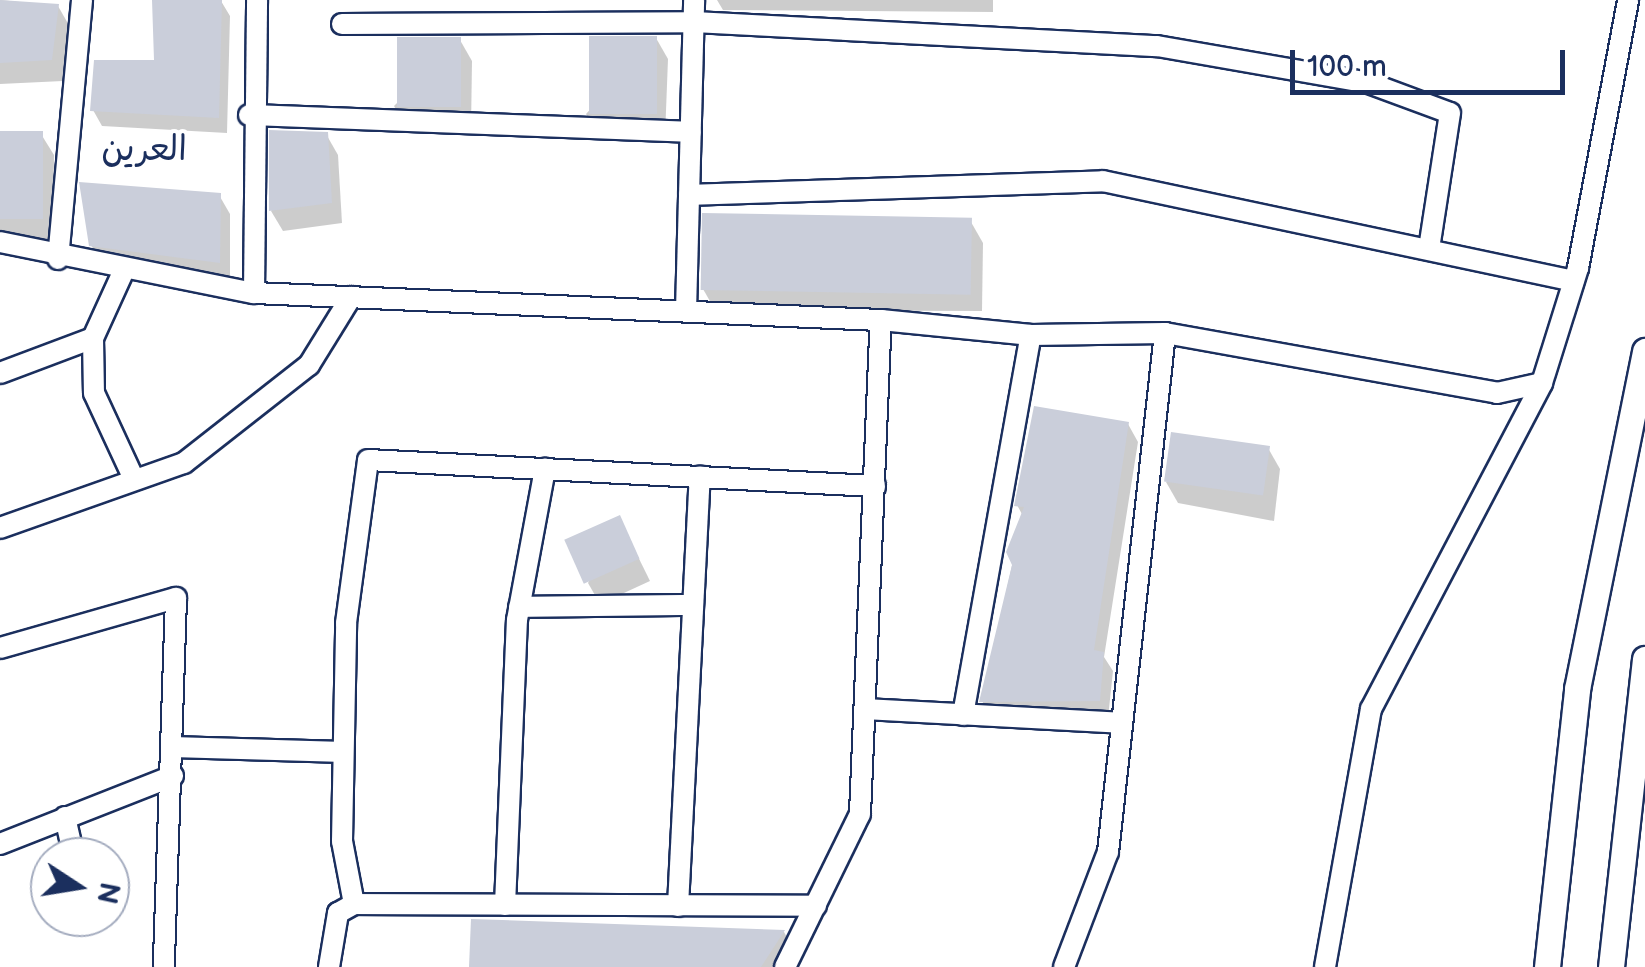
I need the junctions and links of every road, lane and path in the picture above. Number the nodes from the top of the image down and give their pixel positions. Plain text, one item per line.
1 (82, 0) edge
2 (257, 0) edge
3 (694, 0) edge
4 (1628, 0) edge
5 (694, 22) junction
6 (342, 24) dead end
7 (250, 114) junction
8 (691, 132) junction
9 (690, 195) junction
10 (0, 242) edge
11 (1429, 249) junction
12 (58, 259) junction
13 (124, 270) junction
14 (1574, 280) junction
15 (254, 293) junction
16 (351, 297) junction
17 (686, 311) junction
18 (880, 320) junction
19 (1165, 333) junction
20 (1031, 335) junction
21 (94, 338) junction
22 (1645, 351) edge
23 (0, 373) edge
24 (1542, 383) junction
25 (545, 469) junction
26 (133, 477) junction
27 (700, 477) junction
28 (875, 486) junction
29 (0, 528) edge
30 (693, 605) junction
31 (519, 608) junction
32 (0, 648) edge
33 (1645, 659) edge
34 (864, 709) junction
35 (964, 715) junction
36 (1120, 722) junction
37 (173, 747) junction
38 (343, 752) junction
39 (173, 776) junction
40 (65, 816) junction
41 (70, 837) edge
42 (0, 844) edge
43 (354, 904) junction
44 (505, 905) junction
45 (678, 906) junction
46 (816, 906) junction
47 (164, 967) edge
48 (329, 967) edge
49 (785, 967) edge
50 (1064, 967) edge
51 (1324, 967) edge
52 (1547, 967) edge
53 (1611, 967) edge

1 - 12 street
2 - 7 street
3 - 5 street
4 - 14 street
5 - 6 street
5 - 8 street
5 - 11 street
7 - 8 street
7 - 15 street
8 - 9 street
9 - 11 street
9 - 17 street
10 - 12 street
11 - 14 street
12 - 13 street
13 - 15 street
13 - 21 street
14 - 24 street
15 - 16 street
16 - 17 street
16 - 26 street
17 - 18 street
18 - 20 street
18 - 28 street
19 - 20 street
19 - 24 street
19 - 36 street
20 - 35 street
21 - 23 street
21 - 26 street
22 - 52 main road
24 - 51 street
25 - 27 street
25 - 31 street
25 - 38 street
26 - 29 street
27 - 28 street
27 - 30 street
28 - 34 street
30 - 31 street
30 - 45 street
31 - 44 street
32 - 37 street
33 - 53 main road
34 - 35 street
34 - 46 street
35 - 36 street
36 - 50 street
37 - 38 street
37 - 39 street
38 - 43 street
39 - 40 street
39 - 47 street
40 - 41 street
40 - 42 street
43 - 44 street
43 - 48 street
44 - 45 street
45 - 46 street
46 - 49 street

